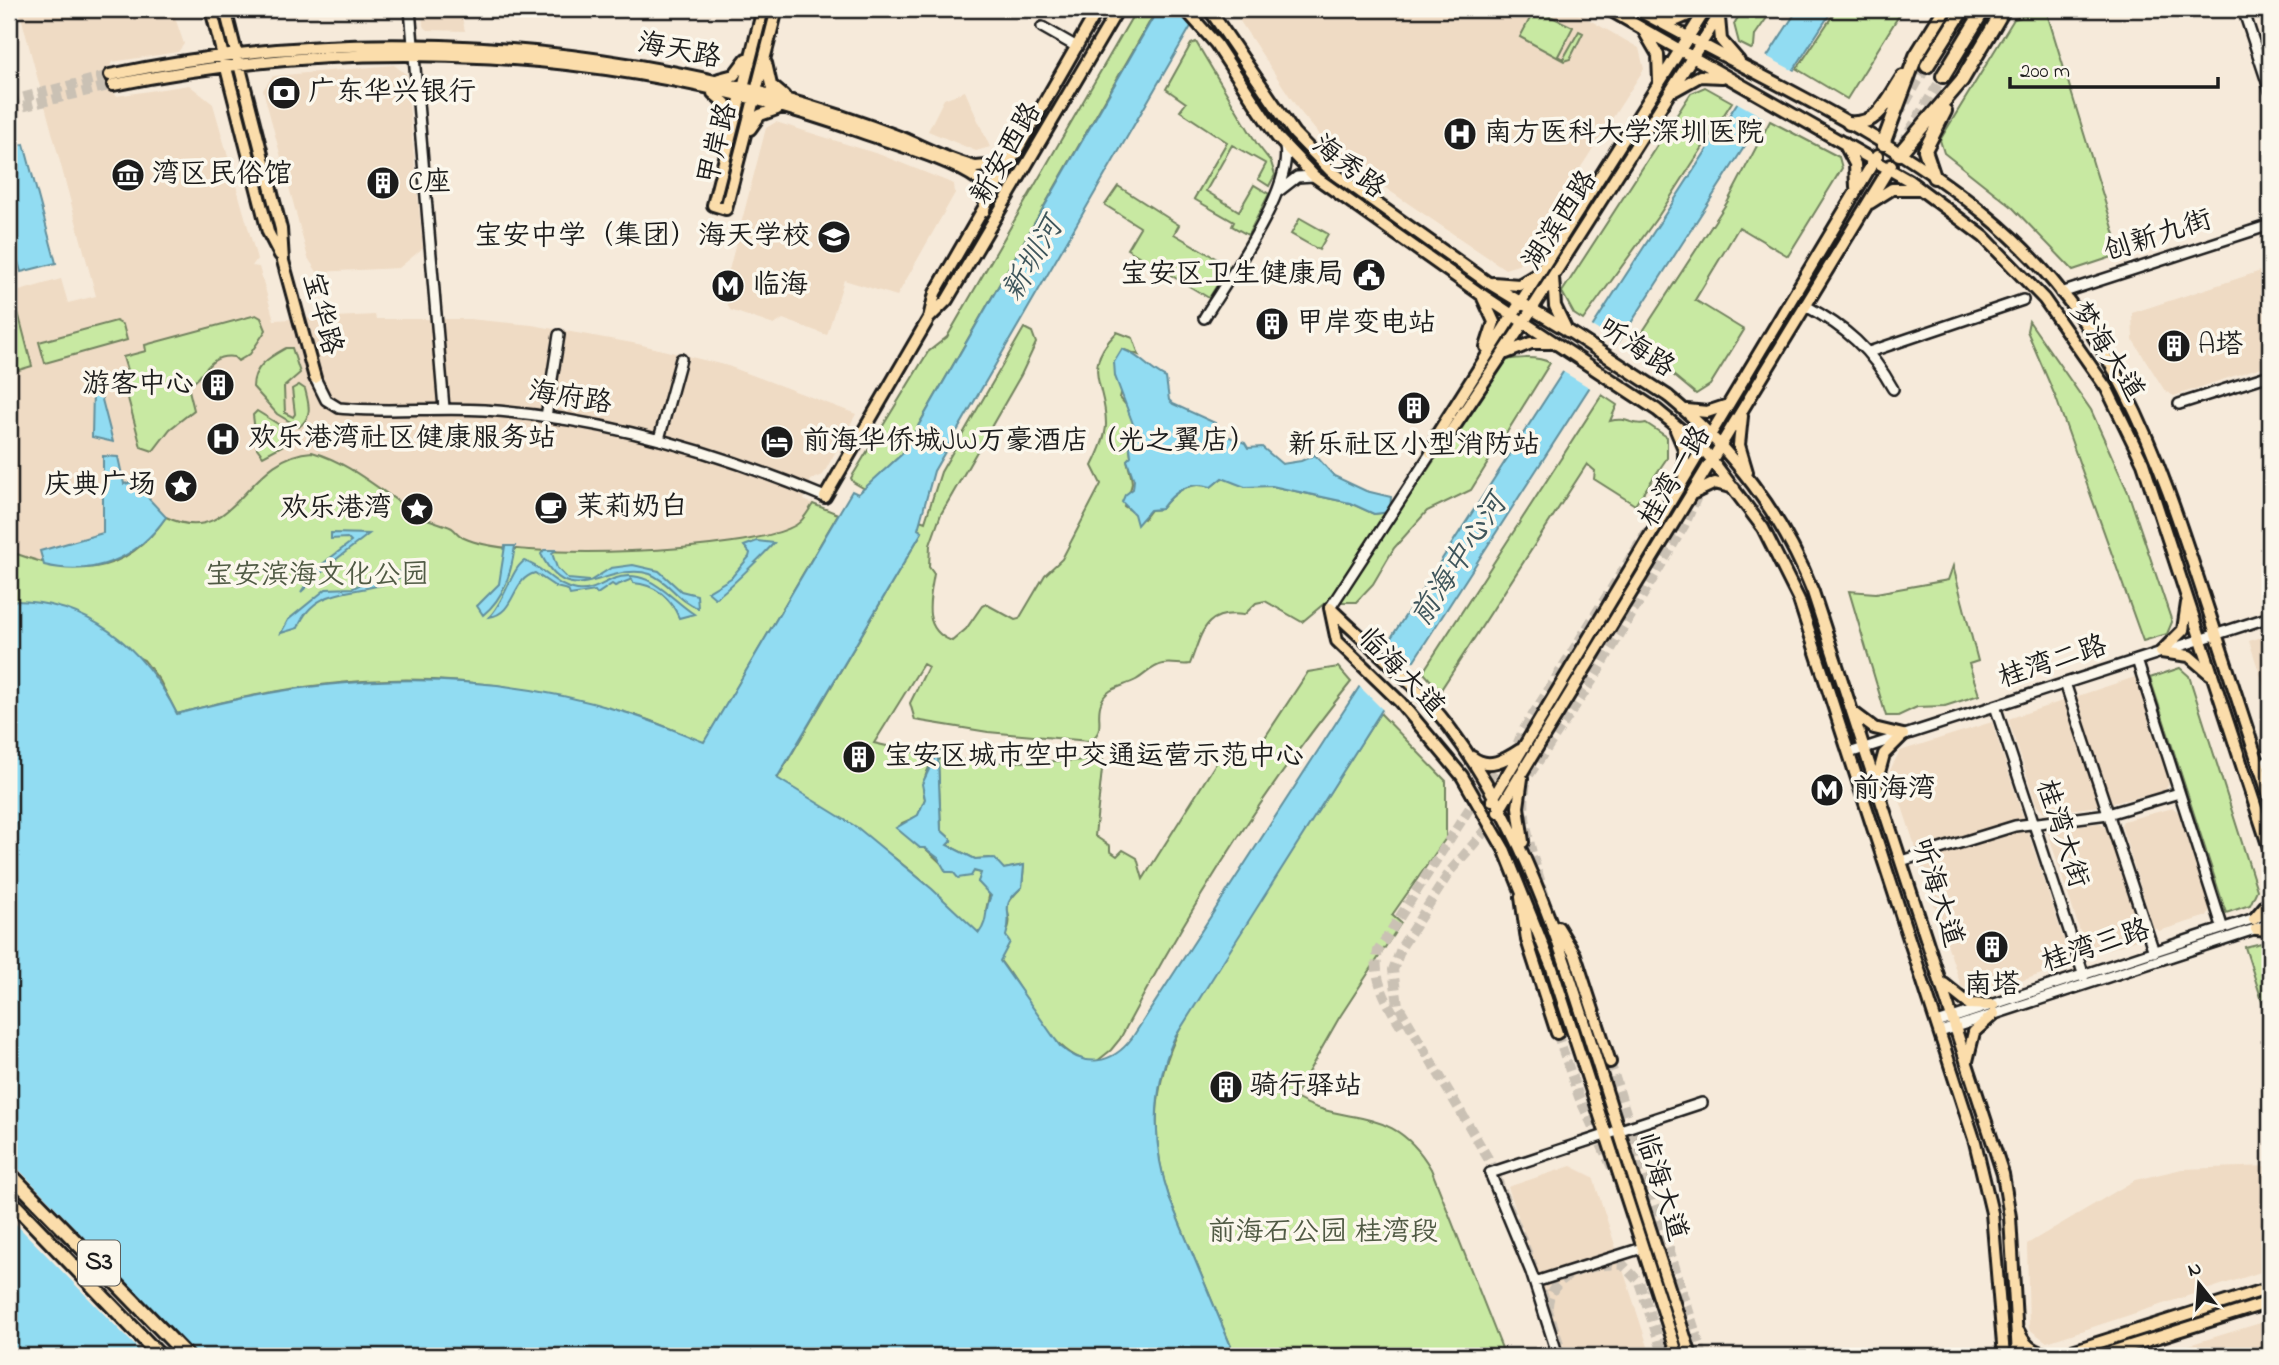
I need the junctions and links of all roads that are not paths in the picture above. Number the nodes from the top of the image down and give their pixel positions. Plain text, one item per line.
1 (211, 9) edge
2 (225, 9) edge
3 (410, 9) edge
4 (763, 9) edge
5 (777, 9) edge
6 (1098, 9) edge
7 (1118, 9) edge
8 (1125, 9) edge
9 (1185, 9) edge
10 (1608, 9) edge
11 (1636, 9) edge
12 (1704, 9) edge
13 (1945, 9) edge
14 (1963, 9) edge
15 (1984, 9) edge
16 (2004, 9) edge
17 (2010, 9) edge
18 (2244, 9) edge
19 (1211, 11) edge
20 (1721, 12) edge
21 (1647, 15) junction
22 (1111, 20) junction
23 (1042, 27) dead end
24 (1643, 29) junction
25 (758, 31) junction
26 (1688, 38) junction
27 (1986, 39) junction
28 (1701, 45) junction
29 (1077, 47) junction
30 (413, 50) junction
31 (1680, 50) junction
32 (766, 53) junction
33 (1916, 56) junction
34 (1693, 57) junction
35 (237, 60) junction
36 (224, 61) junction
37 (1744, 65) junction
38 (1927, 66) tunnel mouth
39 (1943, 76) tunnel mouth
40 (111, 80) tunnel mouth
41 (1962, 80) junction
42 (1734, 81) junction
43 (700, 83) junction
44 (1656, 89) junction
45 (2270, 91) edge
46 (743, 92) junction
47 (1670, 93) junction
48 (755, 96) junction
49 (789, 100) junction
50 (797, 111) junction
51 (1849, 123) junction
52 (1840, 138) junction
53 (730, 142) junction
54 (743, 144) junction
55 (1884, 145) junction
56 (1285, 147) junction
57 (1899, 154) junction
58 (1016, 155) junction
59 (1875, 159) junction
60 (1889, 168) junction
61 (1314, 176) junction
62 (1934, 177) junction
63 (1856, 190) junction
64 (1923, 190) junction
65 (1278, 192) junction
66 (1865, 207) junction
67 (984, 211) junction
68 (2270, 225) edge
69 (283, 261) junction
70 (1542, 271) junction
71 (1477, 275) junction
72 (1553, 277) junction
73 (944, 278) junction
74 (1487, 282) junction
75 (956, 285) junction
76 (1468, 285) junction
77 (1479, 293) junction
78 (2061, 293) junction
79 (2023, 300) dead end
80 (1521, 304) junction
81 (1805, 306) junction
82 (1531, 311) junction
83 (1514, 315) junction
84 (929, 318) junction
85 (1204, 318) dead end
86 (1524, 322) junction
87 (1568, 331) junction
88 (559, 335) dead end
89 (1557, 346) junction
90 (1869, 352) junction
91 (1501, 357) junction
92 (681, 359) dead end
93 (2270, 374) edge
94 (315, 378) joint
95 (1469, 386) junction
96 (1893, 389) dead end
97 (2179, 404) dead end
98 (1728, 405) junction
99 (1680, 407) junction
100 (444, 408) junction
101 (1743, 410) junction
102 (546, 417) junction
103 (1670, 422) junction
104 (1710, 434) junction
105 (659, 439) junction
106 (1721, 446) junction
107 (1702, 447) junction
108 (1432, 453) junction
109 (1713, 460) junction
110 (1683, 479) junction
111 (1752, 484) junction
112 (1736, 489) junction
113 (1692, 495) junction
114 (825, 497) joint
115 (2186, 593) junction
116 (1330, 608) junction
117 (2270, 617) edge
118 (2216, 634) junction
119 (2201, 639) junction
120 (2161, 652) junction
121 (2137, 660) junction
122 (2065, 683) junction
123 (2215, 683) junction
124 (1995, 706) junction
125 (1852, 711) junction
126 (1903, 735) junction
127 (1522, 748) junction
128 (1864, 748) junction
129 (1467, 753) junction
130 (1849, 753) junction
131 (2265, 763) edge
132 (1522, 772) junction
133 (1878, 790) junction
134 (2179, 793) junction
135 (1494, 797) junction
136 (2270, 799) edge
137 (1500, 809) junction
138 (1485, 811) junction
139 (2108, 814) junction
140 (1491, 822) junction
141 (2033, 822) junction
142 (2270, 851) edge
143 (1528, 861) junction
144 (1901, 861) junction
145 (1520, 884) junction
146 (2270, 900) edge
147 (1549, 913) junction
148 (2270, 913) edge
149 (2255, 924) junction
150 (2270, 924) edge
151 (2223, 929) junction
152 (2270, 930) edge
153 (2154, 952) junction
154 (2084, 976) junction
155 (1940, 978) junction
156 (1994, 1009) junction
157 (1953, 1023) junction
158 (1938, 1028) junction
159 (1558, 1033) tunnel mouth
160 (1610, 1062) tunnel mouth
161 (1967, 1067) junction
162 (1702, 1103) dead end
163 (1618, 1130) junction
164 (1605, 1135) junction
165 (9, 1173) edge
166 (9, 1199) edge
167 (1642, 1248) junction
168 (1535, 1282) junction
169 (2270, 1288) edge
170 (2270, 1302) edge
171 (2017, 1328) junction
172 (2002, 1331) junction
173 (160, 1356) edge
174 (187, 1356) edge
175 (1558, 1356) edge
176 (1678, 1356) edge
177 (1691, 1356) edge
178 (1994, 1356) edge
179 (2004, 1356) edge
180 (2018, 1356) edge
181 (2057, 1356) edge
182 (2098, 1356) edge

1 - 36 main road, 宝华路
2 - 35 main road, 宝华路
3 - 30 street
4 - 25 main road, 甲岸路
5 - 32 main road, 甲岸路
6 - 29 main road, 新安西路
7 - 22 main road, 新安西路
8 - 22 main road
9 - 56 main road, 海秀路
10 - 24 main road, 梦海大道
11 - 21 main road, 梦海大道
12 - 21 main road
12 - 26 main road, 湖滨西路
13 - 33 highway
14 - 38 highway
15 - 39 highway
16 - 27 highway
17 - 27 highway
18 - 45 street
19 - 71 main road, 海秀路
20 - 28 main road, 湖滨西路
20 - 37 main road
21 - 26 main road, 梦海大道
22 - 75 main road, 新安西路
23 - 29 street
24 - 31 main road, 梦海大道
24 - 44 main road
25 - 43 main road
25 - 46 main road, 甲岸路
26 - 28 main road, 梦海大道
26 - 31 main road, 湖滨西路
27 - 41 highway
28 - 34 main road, 湖滨西路
28 - 37 main road, 梦海大道
29 - 58 main road, 新安西路
30 - 35 main road, 海天路
30 - 43 main road, 海天路
30 - 100 street
31 - 34 main road, 梦海大道
31 - 44 main road, 湖滨西路
32 - 48 main road, 甲岸路
32 - 49 main road
33 - 51 highway
33 - 55 highway
34 - 42 main road, 梦海大道
34 - 47 main road, 湖滨西路
35 - 36 main road, 海天路
35 - 69 main road, 宝华路
36 - 40 main road, 海天路
36 - 69 main road, 宝华路
37 - 51 main road, 梦海大道
41 - 57 highway
41 - 62 highway
42 - 47 main road
42 - 52 main road, 梦海大道
43 - 46 main road, 海天路
43 - 53 main road
44 - 70 main road, 湖滨西路
46 - 48 main road, 海天路
46 - 53 main road, 甲岸路
47 - 72 main road, 湖滨西路
48 - 49 main road, 海天路
48 - 50 main road, 海天路
48 - 54 main road, 甲岸路
49 - 58 main road, 海天路
50 - 54 main road
50 - 67 main road, 海天路
51 - 55 main road, 梦海大道
52 - 59 main road, 梦海大道
52 - 63 main road
53 - 54 main road, 甲岸路
55 - 57 main road, 梦海大道
55 - 59 main road, 桂湾一路
56 - 61 main road, 海秀路
56 - 65 street
57 - 60 main road, 桂湾一路
57 - 62 main road, 梦海大道
58 - 67 main road, 新安西路
59 - 60 main road, 梦海大道
59 - 63 main road, 桂湾一路
60 - 64 main road, 梦海大道
60 - 66 main road, 桂湾一路
61 - 65 street
61 - 76 main road, 海秀路
62 - 78 main road, 梦海大道
63 - 98 main road, 桂湾一路
64 - 66 main road
64 - 115 main road, 梦海大道
65 - 85 street
66 - 81 main road, 桂湾一路
67 - 73 main road, 新安西路
68 - 78 street, 创新九街
69 - 94 main road, 宝华路
70 - 74 main road
70 - 80 main road, 湖滨西路
71 - 74 main road, 海秀路
71 - 76 main road
72 - 82 main road, 湖滨西路
72 - 87 main road
73 - 75 main road
73 - 84 main road, 新安西路
74 - 80 main road, 海秀路
75 - 84 main road, 新安西路
76 - 77 main road, 海秀路
77 - 83 main road, 海秀路
77 - 95 main road
78 - 118 main road, 梦海大道
79 - 90 street
80 - 82 main road, 海秀路
80 - 83 main road, 湖滨西路
81 - 90 street
81 - 101 main road, 桂湾一路
82 - 86 main road, 湖滨西路
82 - 87 main road, 听海路
83 - 86 main road, 海秀路
83 - 95 main road, 湖滨西路
84 - 114 main road, 新安西路
86 - 89 main road, 听海路
86 - 91 main road, 湖滨西路
87 - 99 main road, 听海路, bridge
88 - 102 street
89 - 91 main road
89 - 103 main road, 听海路
90 - 96 street
91 - 108 main road, 湖滨西路
92 - 105 street
93 - 97 street
94 - 100 street, 海府路
95 - 108 main road, 湖滨西路
98 - 99 main road
98 - 104 main road, 桂湾一路
99 - 104 main road, 听海路
100 - 102 street, 海府路
101 - 106 main road, 桂湾一路
101 - 111 main road
102 - 105 street, 海府路
103 - 107 main road, 听海路
103 - 110 main road
104 - 106 main road, 听海大道
104 - 107 main road, 桂湾一路
105 - 114 street, 海府路
106 - 109 main road, 桂湾一路
106 - 111 main road, 听海大道
107 - 109 main road, 听海大道
107 - 110 main road, 桂湾一路
108 - 116 street, 湖滨西路
109 - 112 main road, 听海大道
109 - 113 main road, 桂湾一路
110 - 127 main road, 桂湾一路
111 - 125 main road, 听海大道
112 - 113 main road
112 - 130 main road, 听海大道
113 - 132 main road, 桂湾一路
115 - 119 main road, 梦海大道
115 - 120 main road
116 - 129 main road, 临海大道
116 - 138 main road, 临海大道
117 - 118 street, 桂湾二路
118 - 119 street, 桂湾二路
118 - 131 main road, 梦海大道
119 - 120 street, 桂湾二路
119 - 123 main road, 梦海大道
120 - 121 street, 桂湾二路
120 - 123 main road
121 - 122 street, 桂湾二路
121 - 134 street
122 - 124 street, 桂湾二路
122 - 139 street
123 - 142 main road, 梦海大道
124 - 126 street, 桂湾二路
124 - 141 street, 桂湾大街
125 - 126 main road
125 - 128 main road, 听海大道
126 - 128 street, 桂湾二路
126 - 133 main road
127 - 129 main road
127 - 135 main road, 桂湾一路
128 - 130 street, 桂湾二路
128 - 133 main road, 听海大道
129 - 135 main road, 临海大道
130 - 158 main road, 听海大道
131 - 136 main road, 梦海大道
132 - 137 main road, 桂湾一路
132 - 143 main road
133 - 144 main road, 听海大道
134 - 139 street
134 - 151 street
135 - 137 main road, 临海大道
135 - 138 main road, 桂湾一路
137 - 140 main road, 桂湾一路
137 - 143 main road, 临海大道
138 - 140 main road, 临海大道
139 - 141 street
139 - 153 street
140 - 145 main road, 临海大道
141 - 144 street
141 - 154 street, 桂湾大街
143 - 147 main road, 临海大道
144 - 155 main road, 听海大道
145 - 159 main road
145 - 164 main road, 临海大道
146 - 149 main road
147 - 160 main road
147 - 163 main road, 临海大道
148 - 149 street, 桂湾三路
149 - 150 street, 桂湾三路
149 - 151 street, 桂湾三路
149 - 152 main road
149 - 156 street, 桂湾三路
151 - 153 street, 桂湾三路
153 - 154 street, 桂湾三路
154 - 156 street, 桂湾三路
155 - 156 main road
155 - 157 main road, 听海大道
156 - 157 street, 桂湾三路
156 - 161 main road
157 - 158 street, 桂湾三路
157 - 161 main road, 听海大道
158 - 172 main road, 听海大道
161 - 171 main road, 听海大道
162 - 163 street
163 - 164 street
163 - 177 main road, 临海大道
164 - 167 main road, 临海大道
164 - 168 street
165 - 174 highway, S3
166 - 173 highway, S3
167 - 168 street
167 - 176 main road, 临海大道
168 - 175 street
169 - 181 main road
170 - 182 main road
171 - 180 main road, 听海大道
171 - 181 main road
172 - 178 main road
172 - 179 main road, 听海大道

